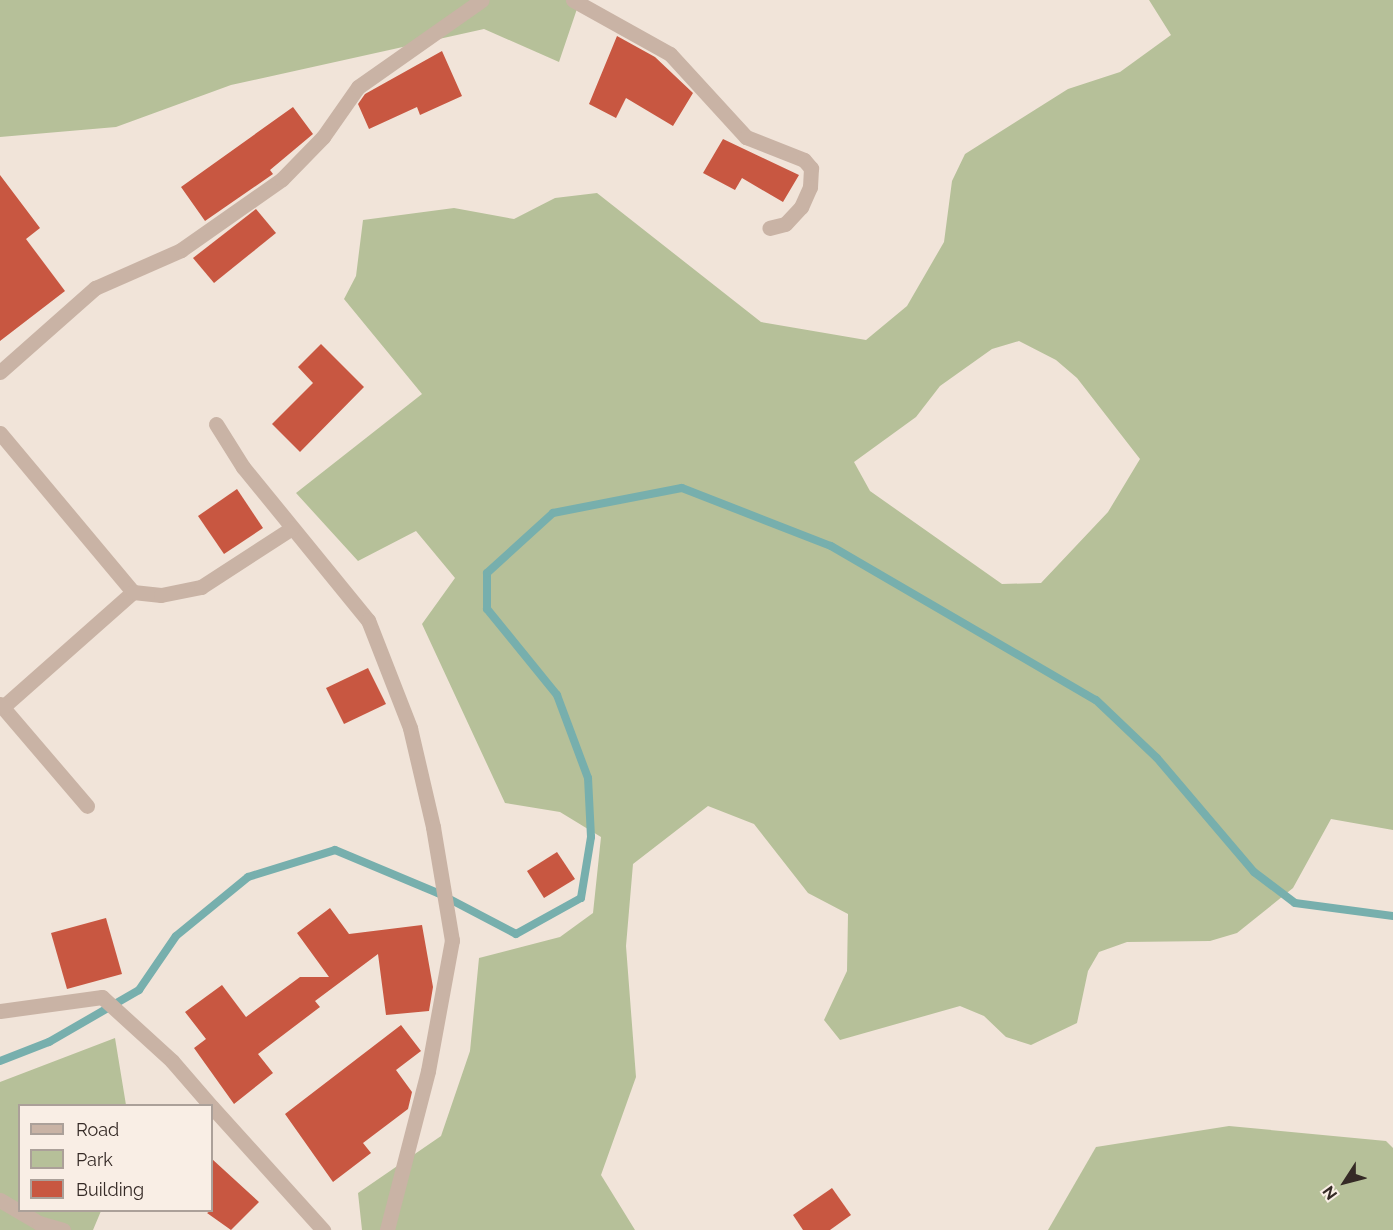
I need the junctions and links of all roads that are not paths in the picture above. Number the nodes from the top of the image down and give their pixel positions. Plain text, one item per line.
1 (482, 0) edge
2 (573, 0) edge
3 (769, 228) dead end
4 (0, 372) edge
5 (216, 424) dead end
6 (0, 433) edge
7 (292, 528) junction
8 (133, 592) junction
9 (1, 706) edge
10 (87, 806) dead end
11 (0, 1011) edge
12 (209, 1104) edge
13 (213, 1108) edge
14 (0, 1200) edge
15 (18, 1209) edge
16 (25, 1212) edge
17 (63, 1230) edge
18 (323, 1230) edge
19 (387, 1230) edge

1 - 4 street
2 - 3 street
5 - 7 street
6 - 8 street
7 - 8 street
7 - 19 street
8 - 9 street
9 - 10 street
11 - 12 street
13 - 18 street
14 - 15 street
16 - 17 street

